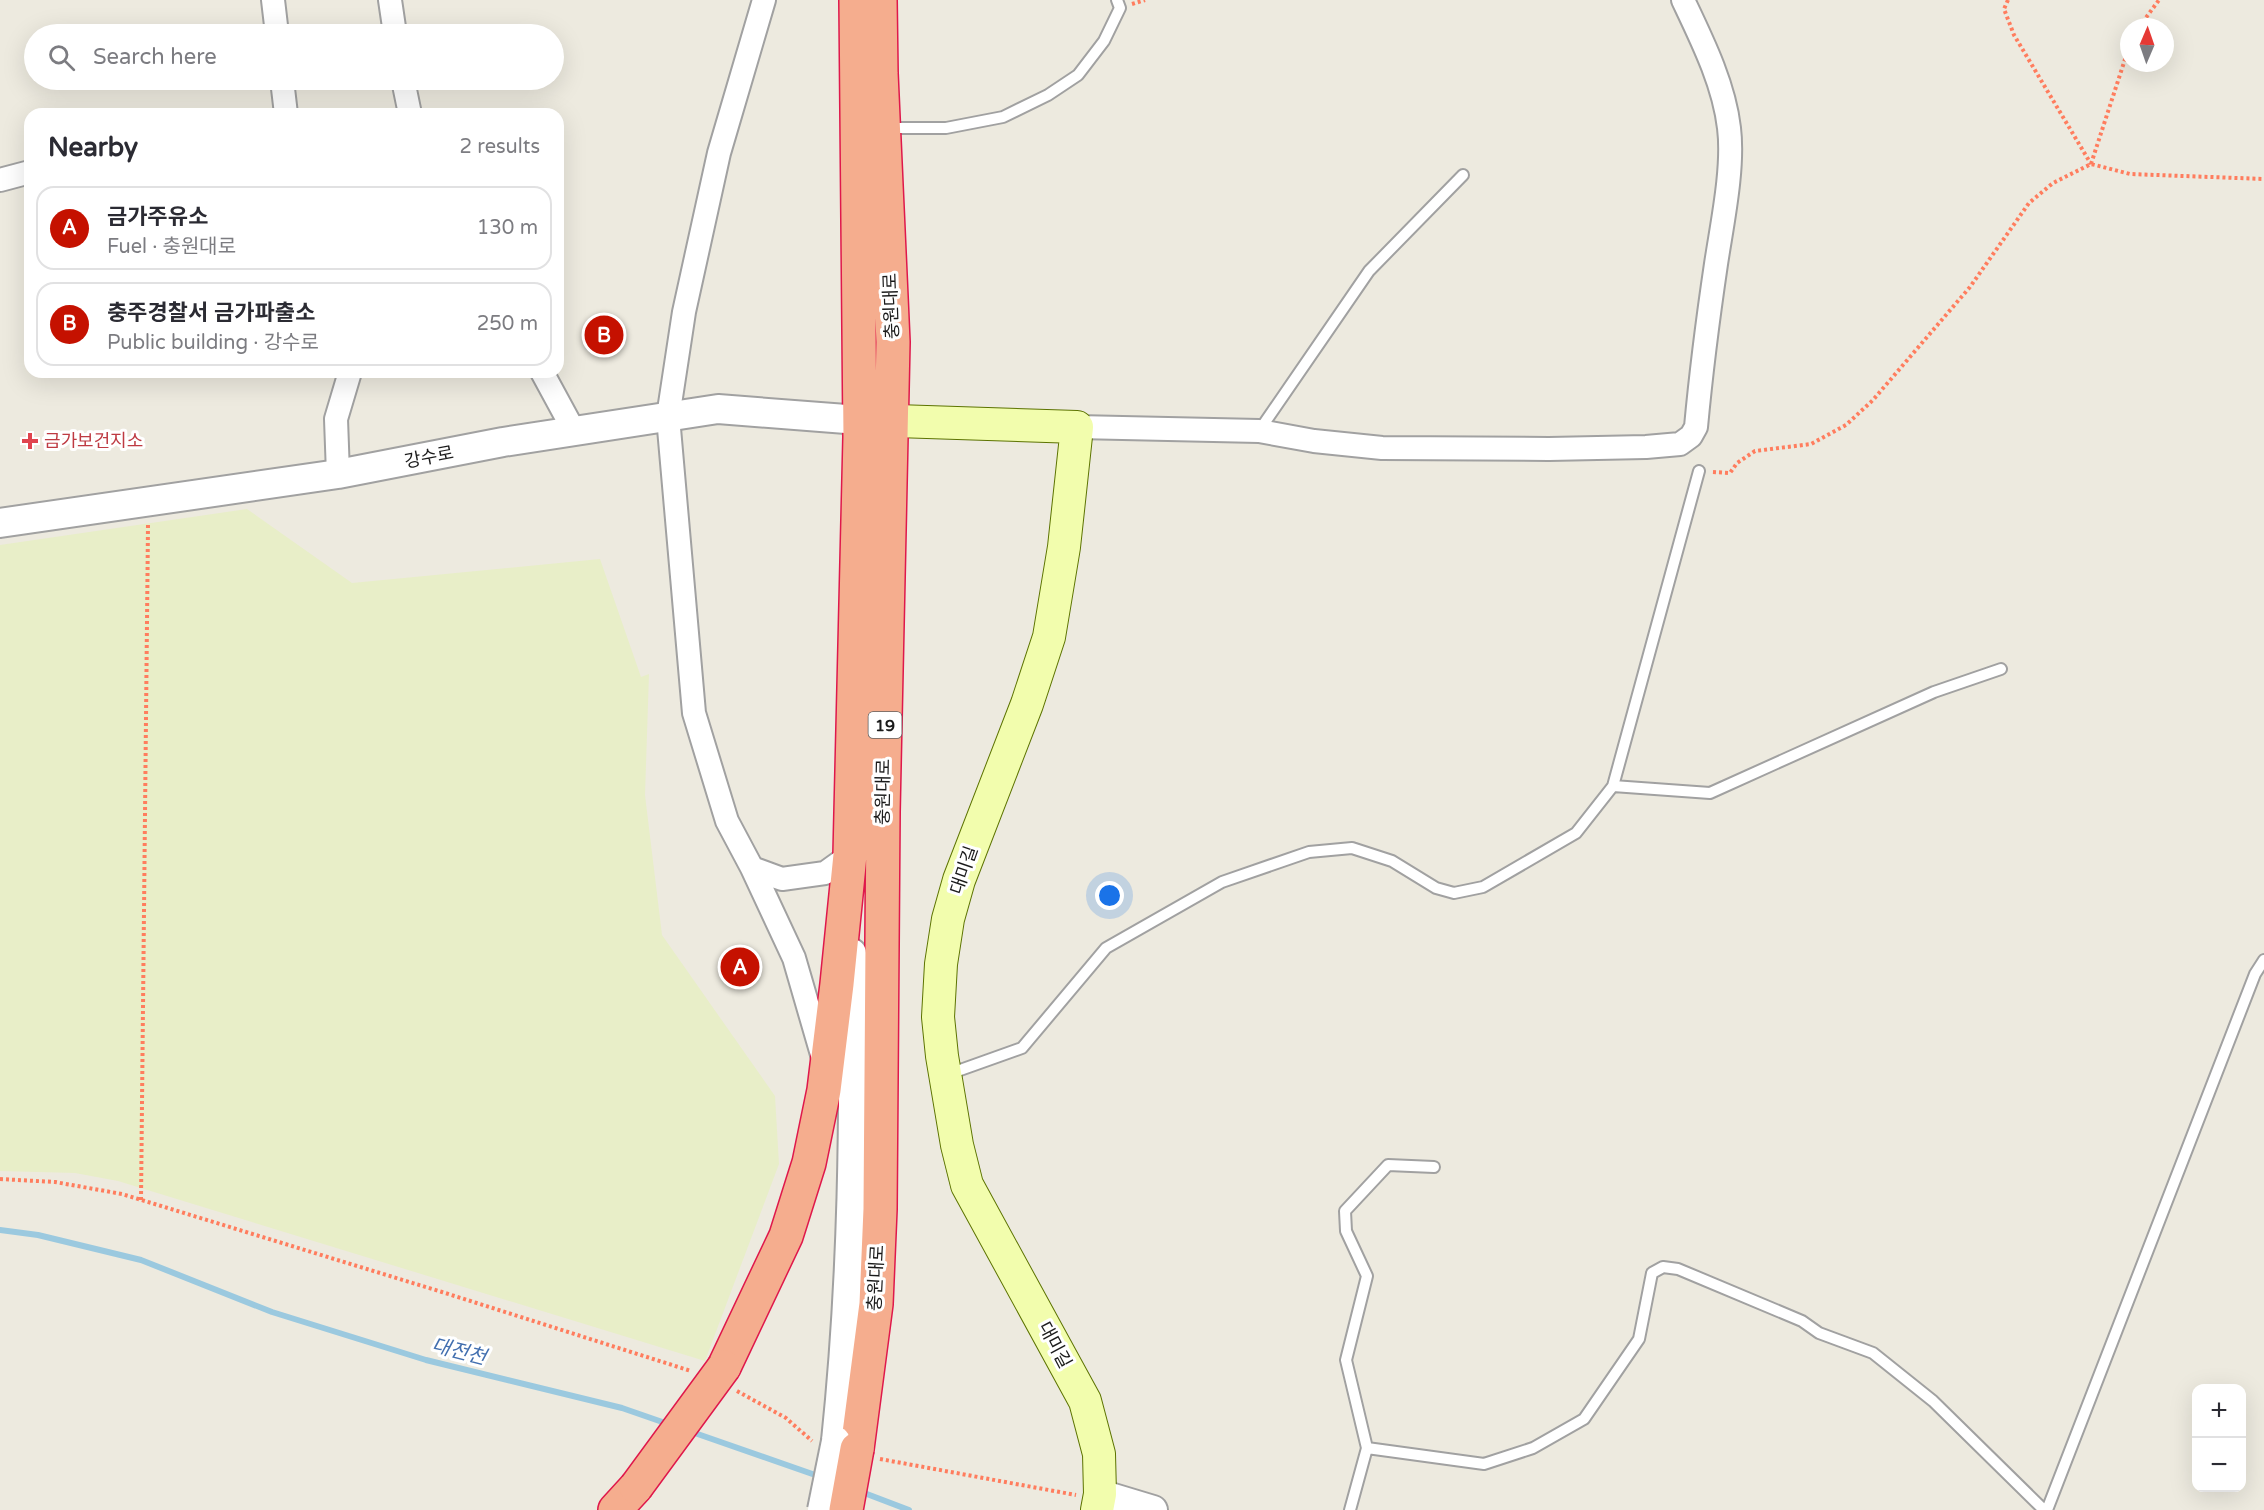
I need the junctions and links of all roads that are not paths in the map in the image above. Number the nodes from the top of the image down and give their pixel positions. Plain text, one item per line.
1 (273, 0) edge
2 (390, 0) edge
3 (764, 0) edge
4 (856, 0) edge
5 (880, 0) edge
6 (1117, 0) edge
7 (1683, 0) edge
8 (276, 24) edge
9 (394, 24) edge
10 (283, 90) edge
11 (405, 90) edge
12 (285, 108) edge
13 (409, 108) edge
14 (883, 128) junction
15 (24, 174) edge
16 (1463, 175) dead end
17 (0, 180) edge
18 (348, 378) edge
19 (545, 378) edge
20 (668, 417) junction
21 (875, 421) junction
22 (1077, 427) junction
23 (574, 431) junction
24 (1259, 431) junction
25 (1699, 471) road end
26 (338, 474) junction
27 (0, 523) edge
28 (2001, 669) dead end
29 (1613, 786) junction
30 (850, 855) junction
31 (752, 868) junction
32 (2264, 960) edge
33 (826, 1069) junction
34 (945, 1075) junction
35 (1434, 1167) dead end
36 (846, 1448) junction
37 (1367, 1448) junction
38 (625, 1498) edge
39 (1099, 1502) edge
40 (822, 1510) edge
41 (846, 1510) edge
42 (1153, 1510) edge
43 (1350, 1510) edge
44 (2046, 1510) edge

1 - 8 street
2 - 9 street
3 - 20 street
4 - 21 highway, 충원대로 / 19
5 - 14 highway, 충원대로 / 19
6 - 14 lane
7 - 24 street
10 - 12 street
11 - 13 street
14 - 21 highway, 충원대로 / 19
15 - 17 street
16 - 24 lane
18 - 26 street
19 - 23 street
20 - 21 street, 강수로
20 - 23 street, 강수로
20 - 31 street
21 - 22 main road
21 - 30 highway, 충원대로 / 19
21 - 36 highway, 충원대로 / 19
22 - 24 street
22 - 34 main road, 대미길
23 - 26 street, 강수로
25 - 29 lane
26 - 27 street, 강수로
28 - 29 lane
29 - 34 lane
30 - 31 street
30 - 33 highway, 충원대로
30 - 36 street
31 - 33 street
32 - 44 lane
33 - 38 highway, 충원대로, bridge
34 - 39 main road, 대미길
35 - 37 lane
36 - 40 street, bridge
36 - 41 highway, 충원대로 / 19, bridge
37 - 43 lane
37 - 44 lane
39 - 42 street

